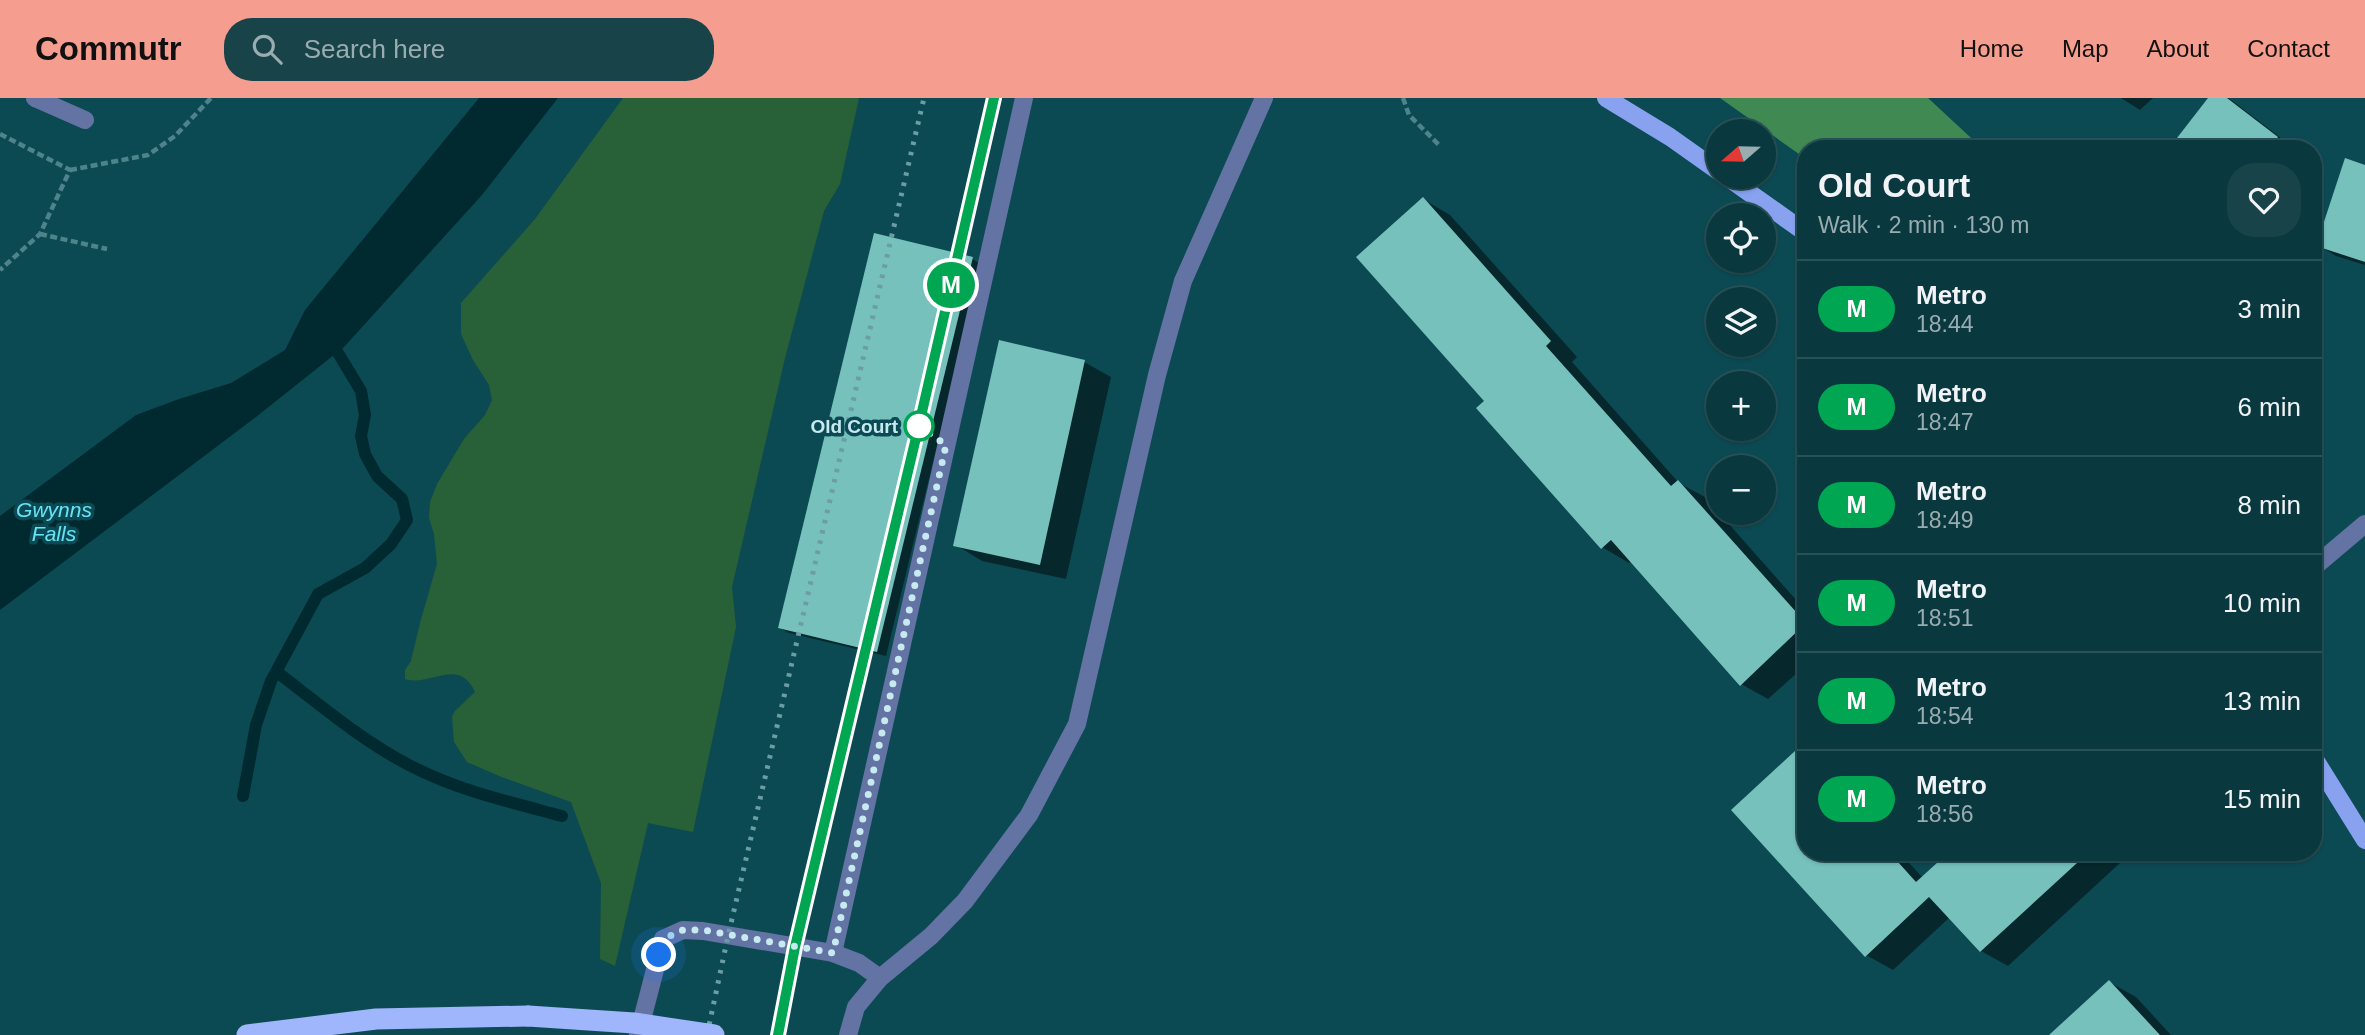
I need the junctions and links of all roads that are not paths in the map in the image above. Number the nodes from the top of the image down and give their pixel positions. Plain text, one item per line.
1 (35, 98) edge
2 (1024, 98) edge
3 (1264, 98) edge
4 (1606, 98) edge
5 (85, 120) dead end
6 (1706, 162) edge
7 (1744, 189) edge
8 (1797, 227) edge
9 (2365, 523) edge
10 (2322, 559) edge
11 (2322, 771) edge
12 (2365, 840) edge
13 (833, 953) junction
14 (880, 978) junction
15 (247, 1035) edge
16 (638, 1035) edge
17 (713, 1035) edge
18 (848, 1035) edge

1 - 5 street
2 - 13 street
3 - 14 street
4 - 6 main road
7 - 8 main road
9 - 10 street
11 - 12 main road
13 - 14 street
13 - 16 street
14 - 18 street
15 - 17 highway, bridge

